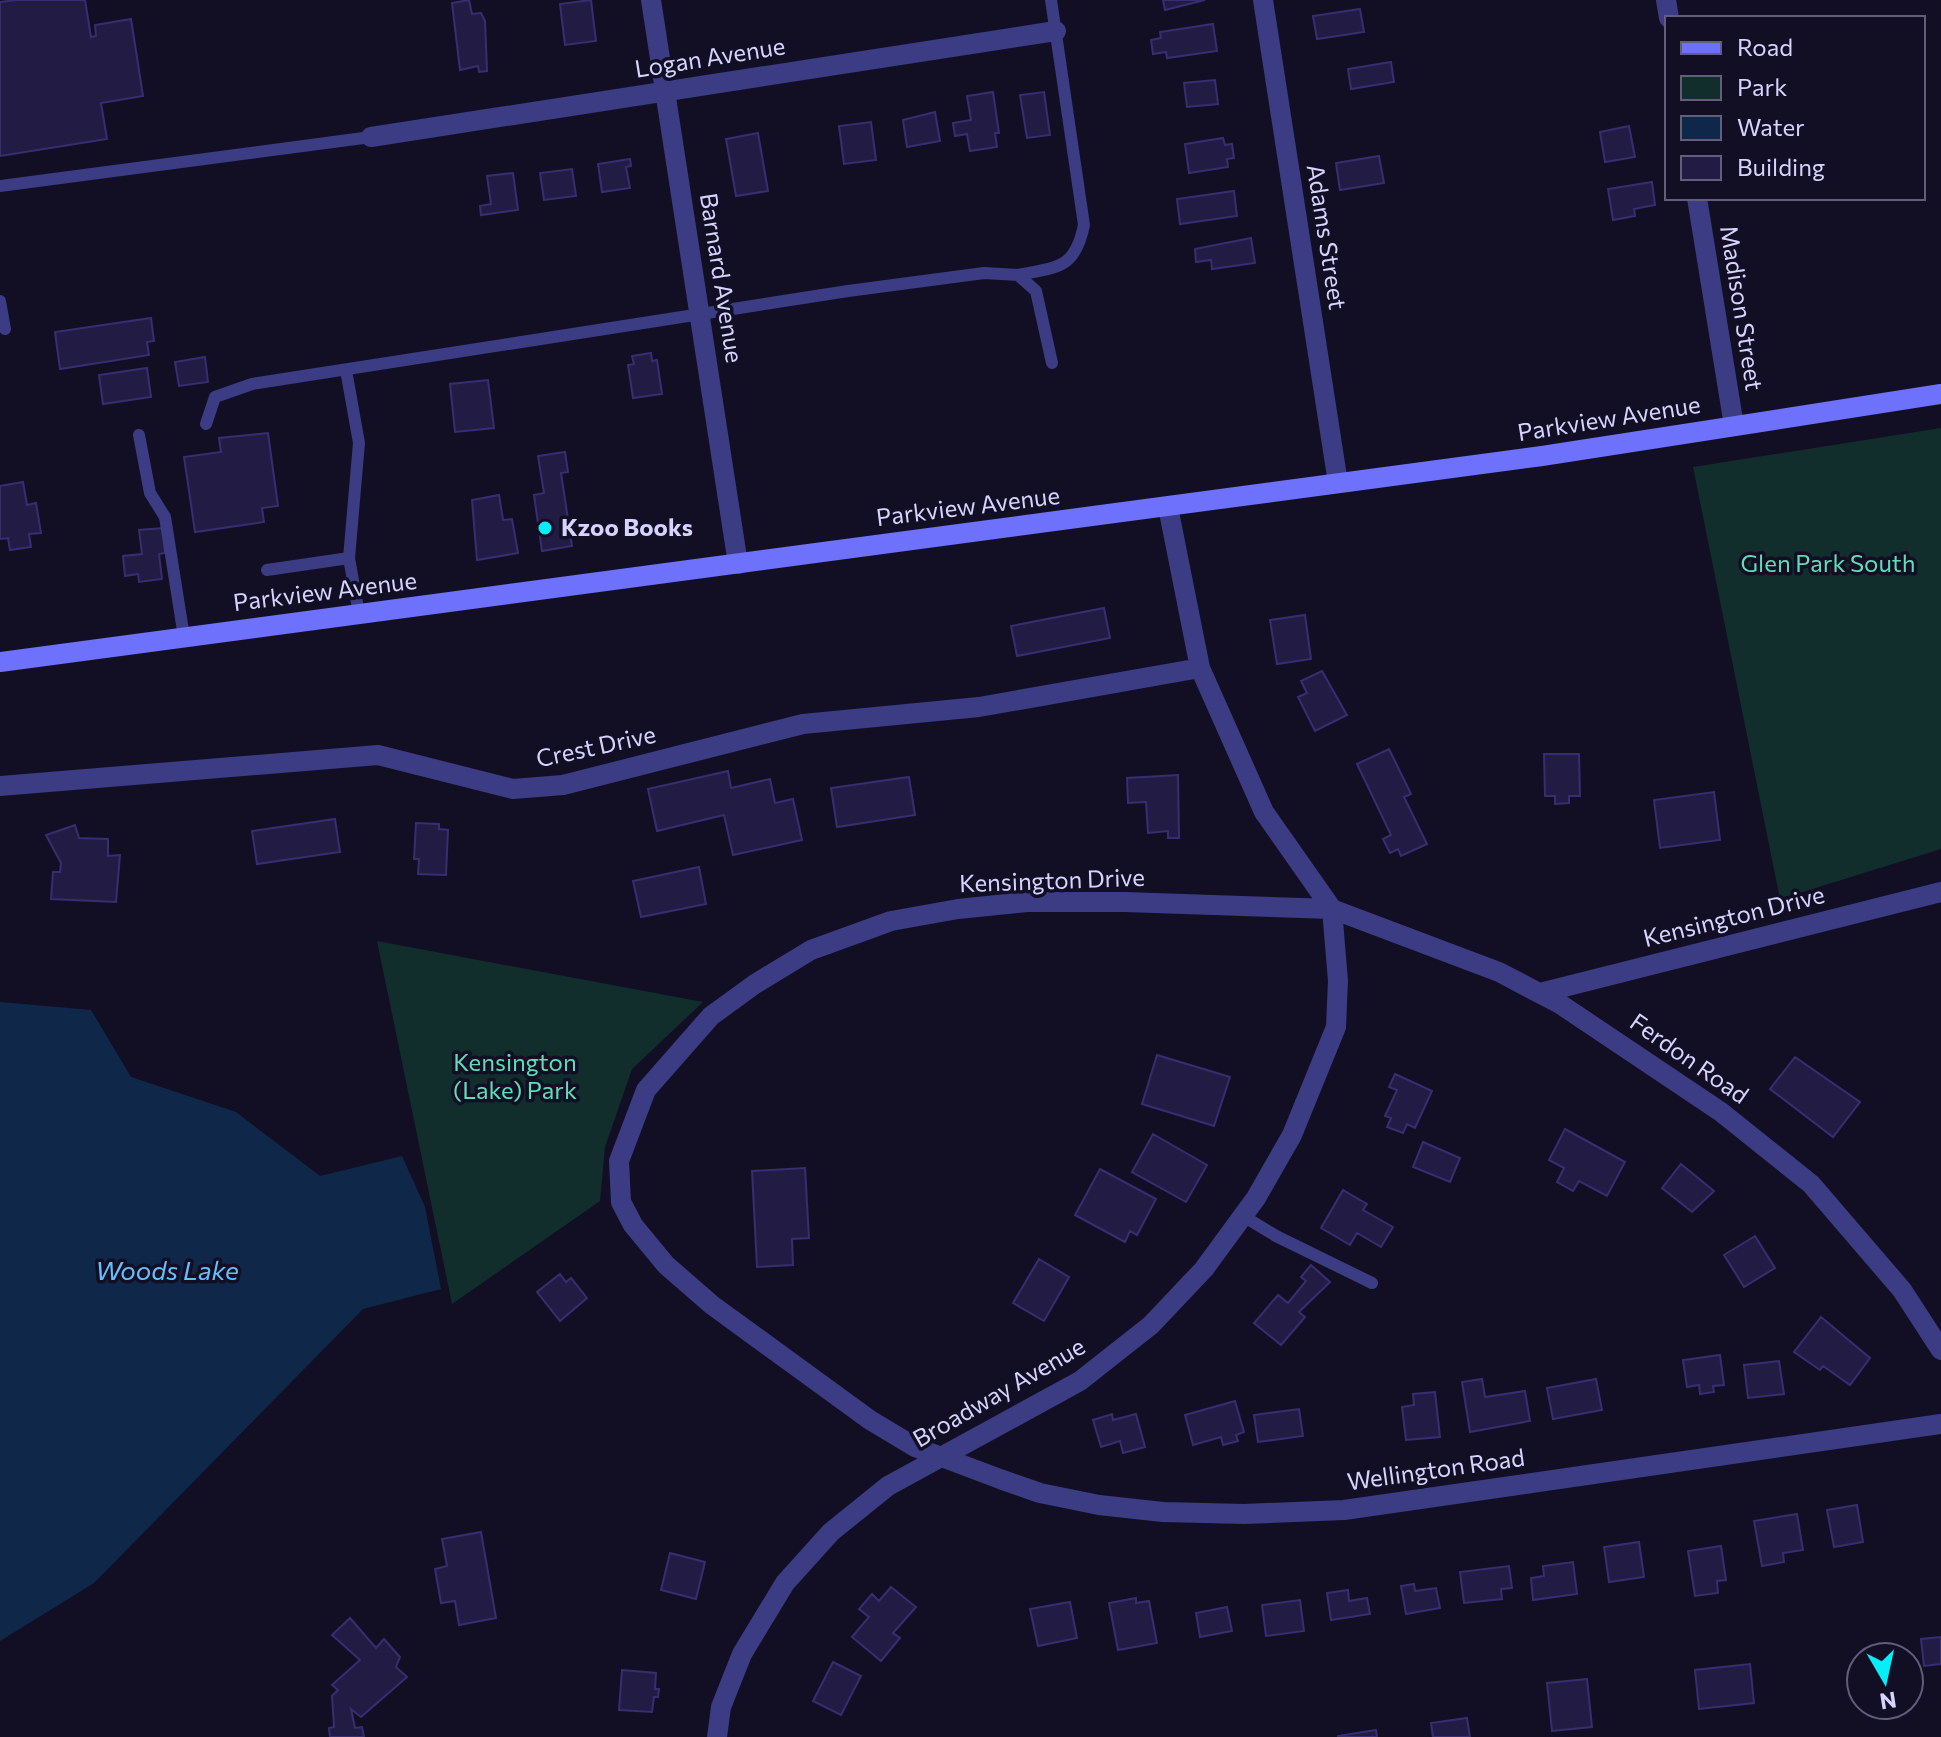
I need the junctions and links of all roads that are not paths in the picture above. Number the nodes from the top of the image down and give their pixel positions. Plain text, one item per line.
1 (651, 0) edge
2 (1051, 0) edge
3 (1263, 0) edge
4 (1056, 31) junction
5 (666, 91) junction
6 (371, 137) joint
7 (0, 186) edge
8 (1697, 200) edge
9 (1018, 275) junction
10 (0, 301) edge
11 (700, 314) junction
12 (5, 329) dead end
13 (1052, 363) dead end
14 (346, 370) junction
15 (1941, 394) edge
16 (206, 424) dead end
17 (1734, 426) junction
18 (139, 435) dead end
19 (1338, 483) junction
20 (1168, 507) junction
21 (349, 558) junction
22 (738, 564) junction
23 (267, 570) dead end
24 (359, 614) junction
25 (184, 637) junction
26 (0, 662) edge
27 (1200, 668) junction
28 (0, 786) edge
29 (1941, 892) edge
30 (1332, 909) junction
31 (1540, 993) junction
32 (1243, 1216) junction
33 (1372, 1283) dead end
34 (1941, 1350) edge
35 (1941, 1424) edge
36 (943, 1458) junction
37 (717, 1737) edge

1 - 5 street, Barnard Avenue
2 - 4 lane
3 - 19 street, Adams Street
4 - 5 street, Logan Avenue
4 - 9 lane
5 - 6 street, Logan Avenue
5 - 11 street, Barnard Avenue
6 - 7 lane
8 - 17 street, Madison Street
9 - 11 lane
9 - 13 lane
10 - 12 lane
11 - 14 lane
11 - 22 street, Barnard Avenue
14 - 16 lane
14 - 21 lane
15 - 17 street, Parkview Avenue
17 - 19 street, Parkview Avenue
18 - 25 lane
19 - 20 street, Parkview Avenue
20 - 22 street, Parkview Avenue
20 - 27 street
21 - 23 lane
21 - 24 lane
22 - 24 street, Parkview Avenue
24 - 25 street, Parkview Avenue
25 - 26 street, Parkview Avenue
27 - 28 street, Crest Drive
27 - 30 street
29 - 31 street, Kensington Drive
30 - 31 street, Ferdon Road
30 - 32 street, Broadway Avenue
30 - 36 street, Kensington Drive
31 - 34 street, Ferdon Road
32 - 33 lane
32 - 36 street, Broadway Avenue
35 - 36 street, Wellington Road
36 - 37 street, Broadway Avenue

